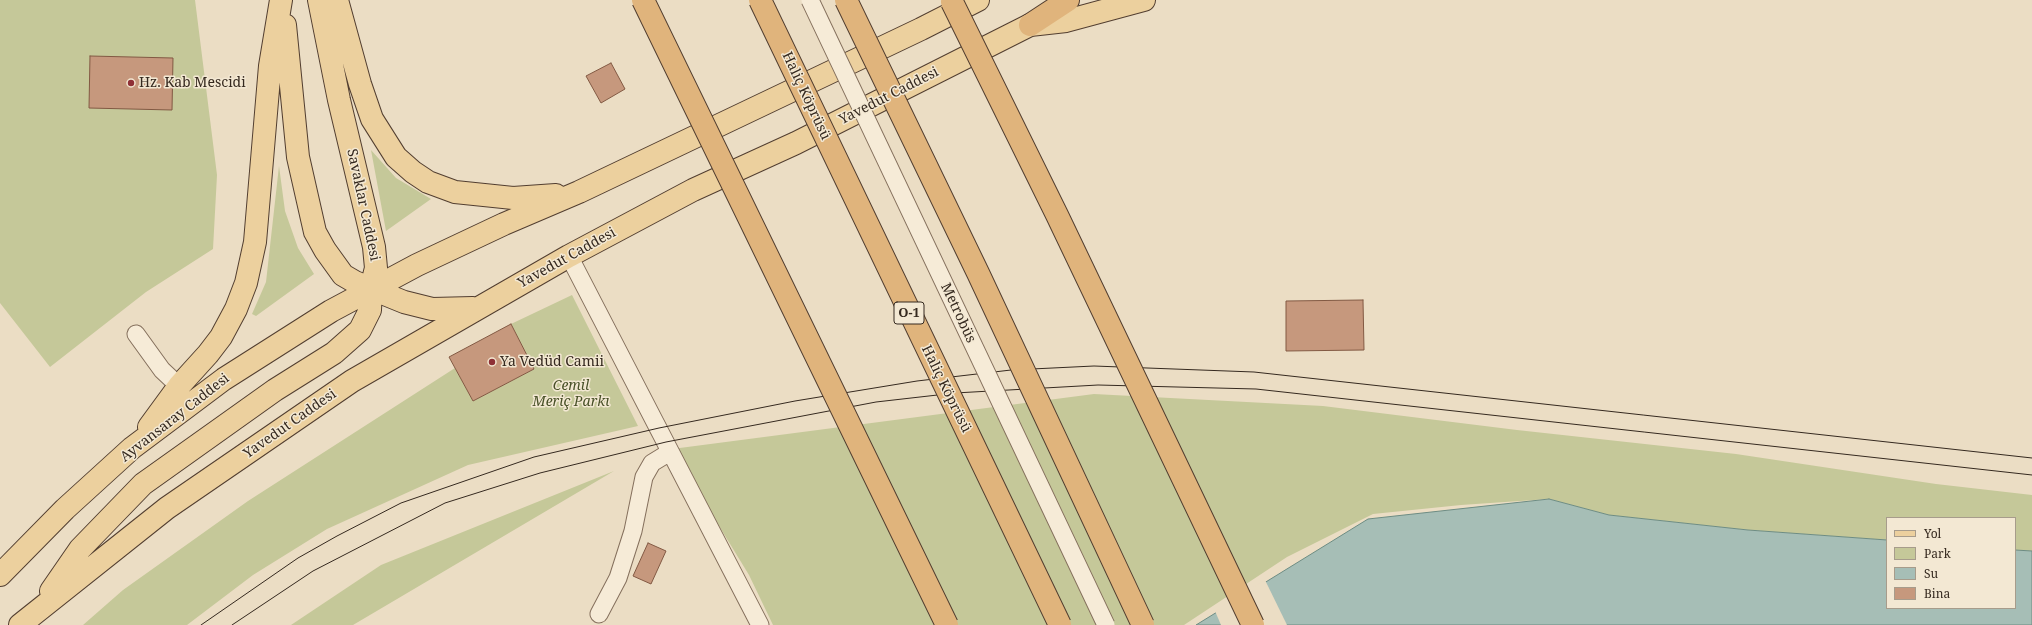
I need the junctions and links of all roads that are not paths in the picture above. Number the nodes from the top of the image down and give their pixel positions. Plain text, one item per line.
1 (282, 0) edge
2 (319, 0) edge
3 (337, 0) edge
4 (643, 0) edge
5 (760, 0) edge
6 (810, 0) edge
7 (846, 0) edge
8 (951, 0) edge
9 (978, 0) edge
10 (1068, 0) edge
11 (1144, 0) edge
12 (1030, 25) junction
13 (579, 192) junction
14 (569, 256) junction
15 (371, 288) junction
16 (476, 308) junction
17 (136, 334) dead end
18 (179, 386) junction
19 (132, 448) junction
20 (670, 452) junction
21 (0, 575) edge
22 (39, 609) junction
23 (599, 614) dead end
24 (20, 625) edge
25 (760, 625) edge
26 (947, 625) edge
27 (1060, 625) edge
28 (1106, 625) edge
29 (1143, 625) edge
30 (1253, 625) edge

1 - 15 main road
1 - 18 main road
2 - 15 main road, Savaklar Caddesi
3 - 13 main road
4 - 26 highway, bridge
5 - 27 highway, Haliç Köprüsü / O-1, bridge
6 - 28 lane, Metrobüs, bridge
7 - 29 highway, bridge
8 - 30 highway, bridge
9 - 13 main road
10 - 12 highway
11 - 12 main road, Yavedut Caddesi
12 - 14 main road, Yavedut Caddesi
13 - 15 main road
14 - 16 main road, Yavedut Caddesi
14 - 20 lane
15 - 16 main road
15 - 19 main road, Ayvansaray Caddesi
15 - 22 main road, Savaklar Caddesi
16 - 22 main road, Yavedut Caddesi
17 - 18 lane
18 - 19 main road
19 - 21 main road, Ayvansaray Caddesi
20 - 23 lane
20 - 25 lane
22 - 24 main road

